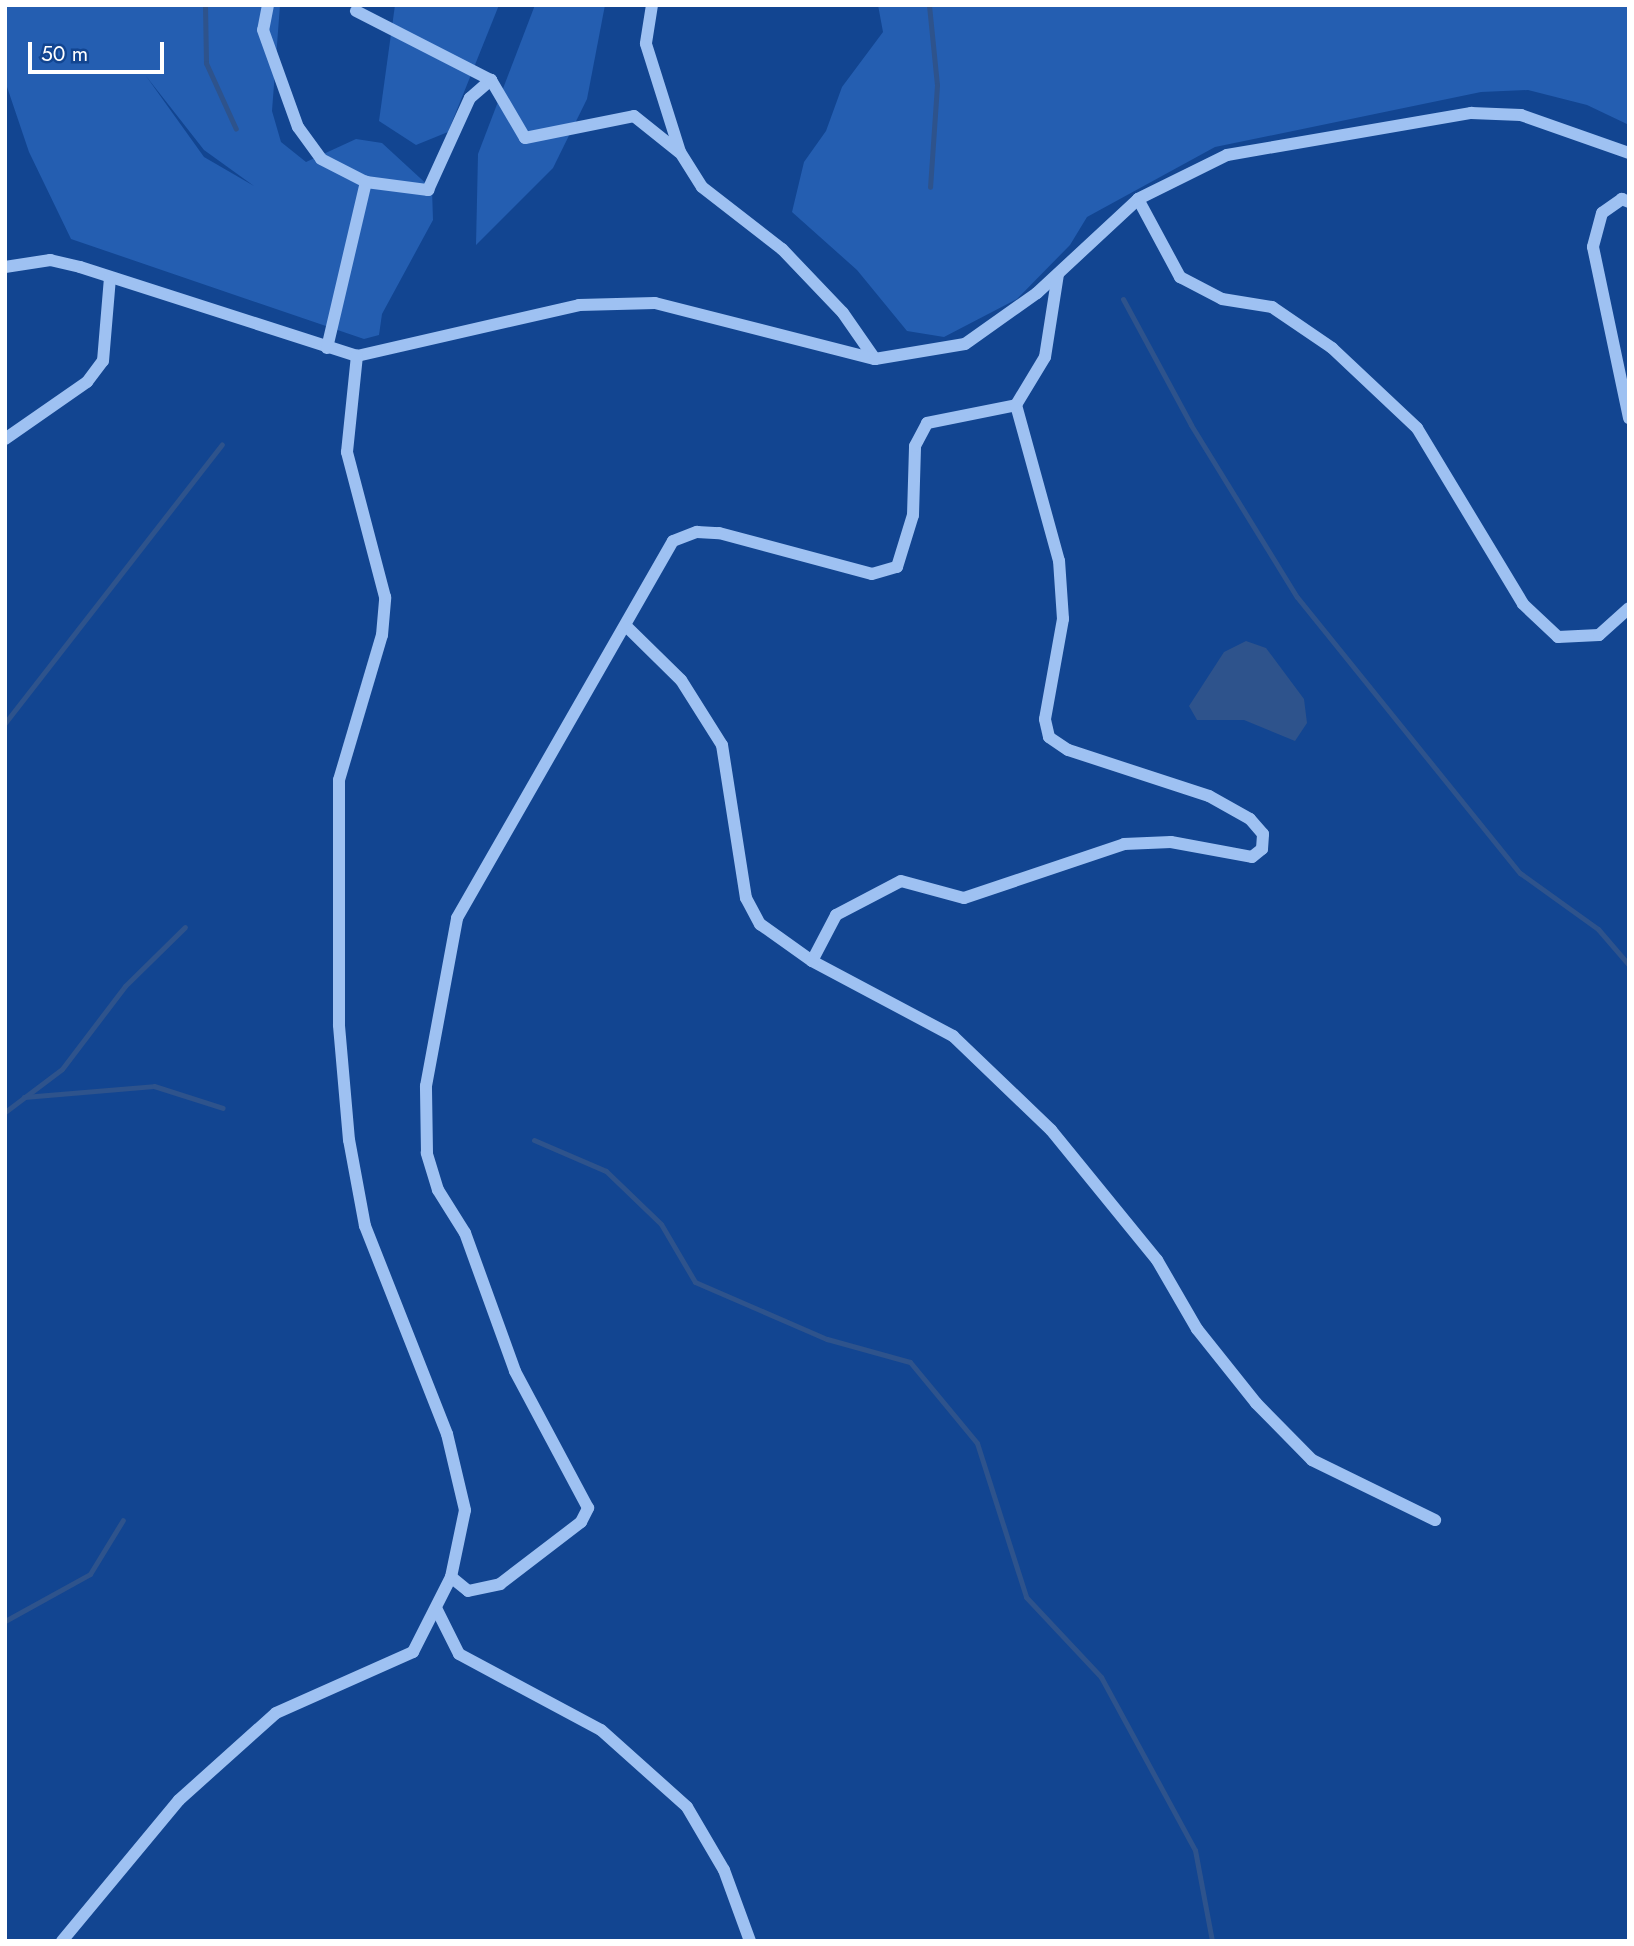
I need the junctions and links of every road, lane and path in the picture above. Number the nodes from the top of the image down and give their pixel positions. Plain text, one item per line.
1 (268, 5) edge
2 (652, 5) edge
3 (356, 10) dead end
4 (491, 80) junction
5 (680, 152) junction
6 (1629, 153) edge
7 (366, 182) junction
8 (1138, 199) junction
9 (1629, 202) edge
10 (5, 267) edge
11 (1058, 274) junction
12 (110, 277) junction
13 (327, 348) junction
14 (357, 356) junction
15 (875, 359) junction
16 (1016, 405) junction
17 (1629, 418) edge
18 (5, 439) edge
19 (1629, 608) edge
20 (628, 628) junction
21 (812, 961) junction
22 (1435, 1520) dead end
23 (451, 1577) junction
24 (437, 1610) junction
25 (62, 1941) edge
26 (750, 1941) edge

1 - 7 street
2 - 5 street
3 - 4 street
4 - 5 street
4 - 7 street
5 - 15 street
6 - 8 street
7 - 13 street
8 - 11 street
8 - 19 street
9 - 17 street
10 - 12 street
11 - 15 street
11 - 16 street
12 - 13 street
12 - 18 street
13 - 14 street
14 - 15 street
14 - 23 street
16 - 20 street
16 - 21 street
20 - 21 street
20 - 23 street
21 - 22 street
23 - 24 street
24 - 25 street
24 - 26 street

